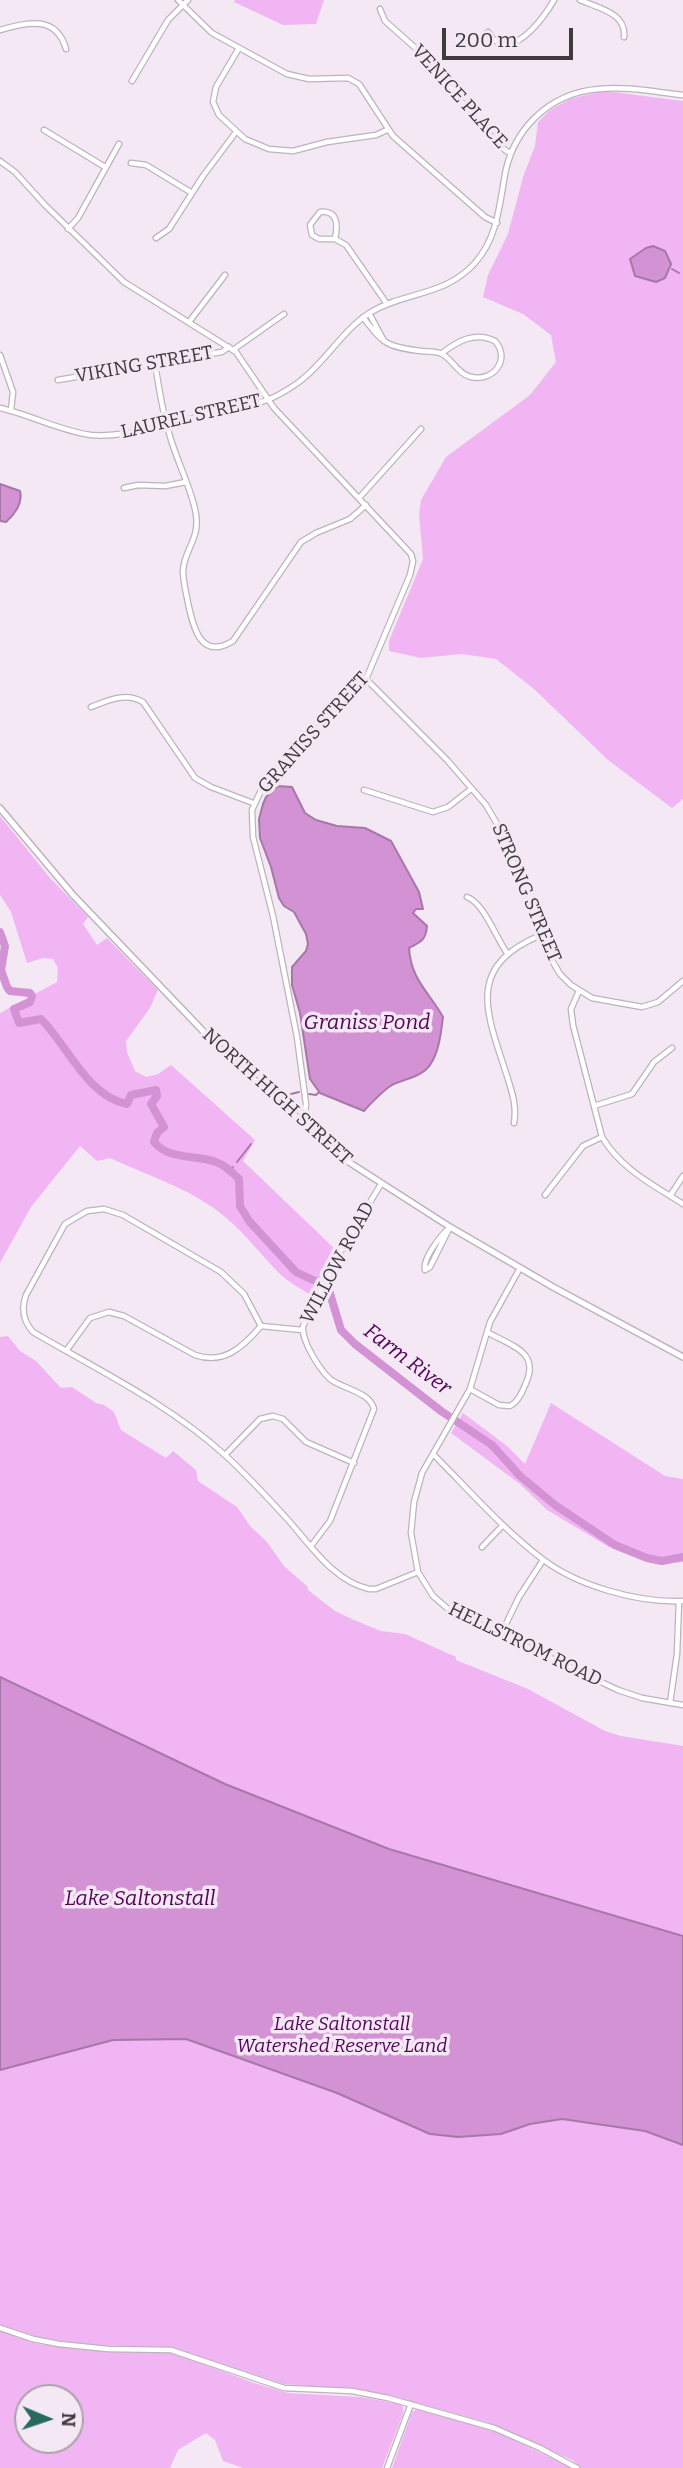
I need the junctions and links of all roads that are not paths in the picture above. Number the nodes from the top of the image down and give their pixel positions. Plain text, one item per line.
1 (187, 0) edge
2 (554, 0) edge
3 (580, 0) edge
4 (180, 2) edge
5 (380, 9) dead end
6 (0, 30) edge
7 (488, 32) dead end
8 (624, 37) dead end
9 (239, 48) junction
10 (66, 49) dead end
11 (132, 81) dead end
12 (683, 95) edge
13 (44, 130) dead end
14 (387, 130) junction
15 (236, 132) junction
16 (119, 144) dead end
17 (510, 153) junction
18 (0, 161) edge
19 (131, 163) dead end
20 (105, 167) junction
21 (192, 192) junction
22 (497, 223) junction
23 (68, 229) junction
24 (156, 238) dead end
25 (335, 239) junction
26 (225, 275) dead end
27 (387, 304) junction
28 (369, 313) junction
29 (284, 314) dead end
30 (363, 317) junction
31 (189, 322) junction
32 (385, 342) junction
33 (231, 349) junction
34 (442, 354) junction
35 (0, 355) edge
36 (155, 364) junction
37 (58, 380) dead end
38 (267, 400) junction
39 (0, 408) edge
40 (11, 410) junction
41 (167, 424) junction
42 (421, 429) dead end
43 (186, 482) junction
44 (124, 488) dead end
45 (359, 498) junction
46 (366, 505) junction
47 (366, 679) junction
48 (91, 707) dead end
49 (471, 789) junction
50 (364, 790) dead end
51 (253, 803) junction
52 (0, 808) edge
53 (467, 897) dead end
54 (541, 935) junction
55 (507, 953) junction
56 (683, 981) edge
57 (579, 991) junction
58 (672, 1048) dead end
59 (594, 1106) junction
60 (304, 1124) junction
61 (514, 1124) dead end
62 (602, 1137) junction
63 (683, 1176) edge
64 (381, 1184) junction
65 (545, 1195) dead end
66 (670, 1196) junction
67 (683, 1204) edge
68 (450, 1227) junction
69 (520, 1268) junction
70 (261, 1326) junction
71 (302, 1330) junction
72 (486, 1332) junction
73 (66, 1351) junction
74 (683, 1357) edge
75 (470, 1389) junction
76 (433, 1454) junction
77 (225, 1455) junction
78 (354, 1463) junction
79 (503, 1525) junction
80 (311, 1546) junction
81 (482, 1547) dead end
82 (543, 1560) junction
83 (418, 1572) junction
84 (681, 1601) edge
85 (501, 1634) junction
86 (670, 1703) junction
87 (683, 1705) edge
88 (0, 2328) edge
89 (411, 2404) junction
90 (387, 2468) edge
91 (577, 2468) edge

1 - 4 street
2 - 7 street
3 - 8 street
4 - 9 street
4 - 11 street
5 - 17 street, VENICE PLACE
6 - 10 street
9 - 14 street
9 - 15 street
12 - 17 street, LAUREL STREET
13 - 20 street
14 - 15 street
14 - 22 street
15 - 21 street
16 - 20 street
17 - 22 street, LAUREL STREET
18 - 23 street
19 - 21 street
20 - 23 street
21 - 24 street
22 - 27 street, LAUREL STREET
23 - 31 street
25 - 25 street
25 - 27 street
26 - 31 street
27 - 28 street, LAUREL STREET
28 - 30 street, LAUREL STREET
28 - 32 street
29 - 33 street, VIKING STREET
30 - 32 street
30 - 38 street, LAUREL STREET
31 - 33 street
32 - 34 street
33 - 36 street, VIKING STREET
33 - 38 street, GRANISS STREET
34 - 34 street
35 - 40 street
36 - 37 street, VIKING STREET
36 - 41 street
38 - 41 street, LAUREL STREET
38 - 45 street, GRANISS STREET
39 - 40 street, LAUREL STREET
40 - 41 street, LAUREL STREET
41 - 43 street
42 - 45 street
43 - 44 street
43 - 46 street
45 - 46 street, GRANISS STREET
46 - 47 street, GRANISS STREET
47 - 49 street, STRONG STREET
47 - 51 street, GRANISS STREET
48 - 51 street
49 - 50 street
49 - 54 street, STRONG STREET
51 - 60 street, GRANISS STREET
52 - 60 main road, NORTH HIGH STREET
53 - 55 street
54 - 55 street
54 - 57 street, STRONG STREET
55 - 61 street
56 - 57 street, STRONG STREET
57 - 59 street
58 - 59 street
59 - 62 street
60 - 64 main road, NORTH HIGH STREET
62 - 65 street
62 - 66 street
63 - 66 street
64 - 68 main road, NORTH HIGH STREET
64 - 71 street, WILLOW ROAD
66 - 67 street
68 - 68 street
68 - 69 main road, NORTH HIGH STREET
69 - 72 street, HELLSTROM ROAD
69 - 74 main road, NORTH HIGH STREET
70 - 71 street
70 - 73 street
70 - 73 street
71 - 78 street, WILLOW ROAD
72 - 75 street, HELLSTROM ROAD
72 - 75 street
73 - 77 street
75 - 76 street, HELLSTROM ROAD
76 - 79 street
76 - 83 street, HELLSTROM ROAD
77 - 78 street
77 - 80 street
78 - 80 street, WILLOW ROAD
79 - 81 street
79 - 82 street
80 - 83 street
82 - 84 street
82 - 85 street
83 - 85 street, HELLSTROM ROAD
84 - 86 street
85 - 86 street, HELLSTROM ROAD
86 - 87 street, HELLSTROM ROAD
88 - 89 street
89 - 90 street
89 - 91 street

